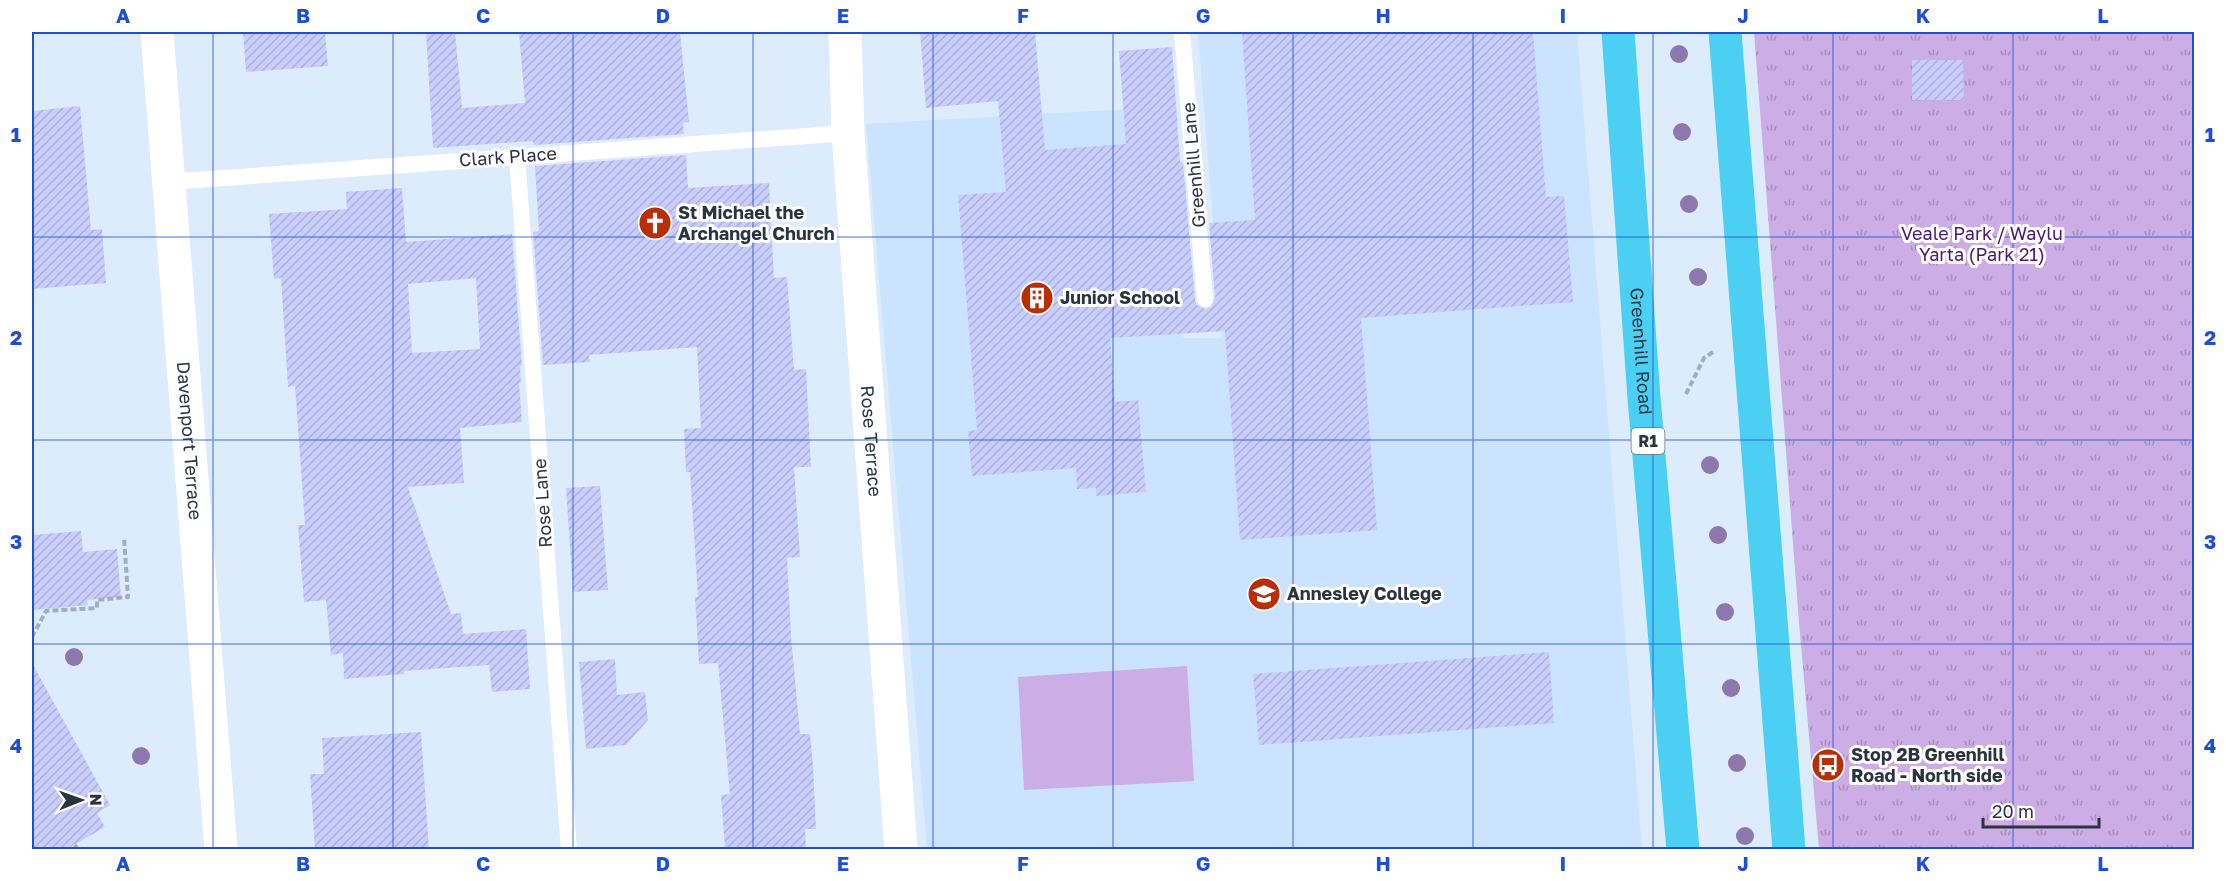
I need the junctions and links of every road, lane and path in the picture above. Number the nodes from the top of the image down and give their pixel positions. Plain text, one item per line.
1 (157, 32) edge
2 (845, 32) edge
3 (1182, 32) edge
4 (1618, 32) edge
5 (1725, 32) edge
6 (848, 133) junction
7 (517, 157) junction
8 (168, 182) junction
9 (1205, 299) dead end
10 (1714, 352) dead end
11 (1686, 394) dead end
12 (124, 537) dead end
13 (32, 637) edge
14 (221, 849) edge
15 (569, 849) edge
16 (901, 849) edge
17 (1683, 849) edge
18 (1790, 849) edge

1 - 8 street, Davenport Terrace
2 - 6 street, Rose Terrace
3 - 9 lane, Greenhill Lane
4 - 17 highway, Greenhill Road / R1
5 - 18 highway
6 - 7 lane, Clark Place
6 - 16 street, Rose Terrace
7 - 8 lane, Clark Place
7 - 15 lane, Rose Lane
8 - 14 street, Davenport Terrace
10 - 11 path
12 - 13 path

